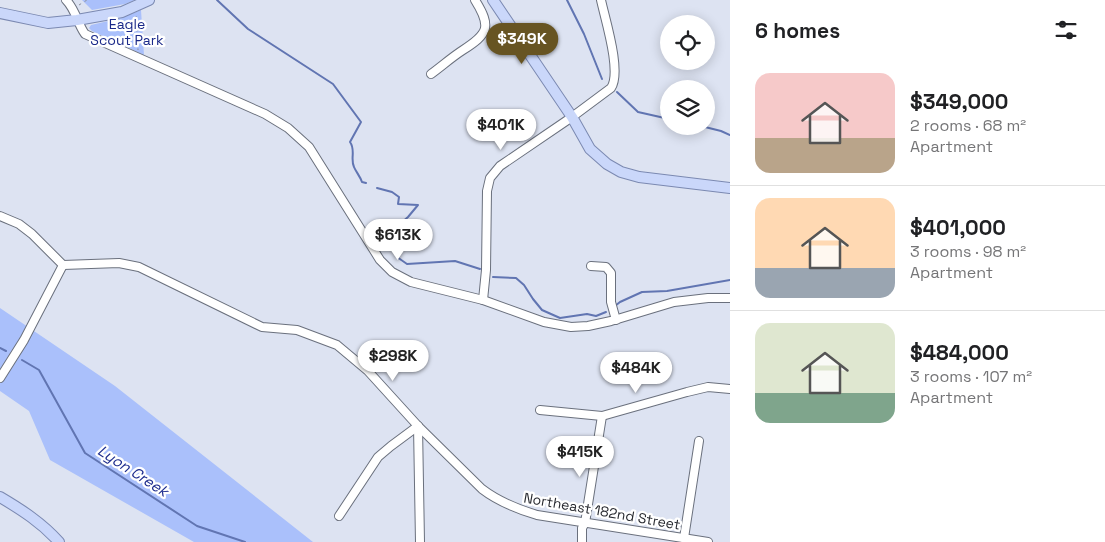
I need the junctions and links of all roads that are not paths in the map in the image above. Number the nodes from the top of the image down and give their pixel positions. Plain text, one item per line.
1 (66, 0) edge
2 (149, 0) edge
3 (475, 0) edge
4 (493, 0) edge
5 (601, 0) edge
6 (0, 13) edge
7 (77, 20) junction
8 (431, 74) dead end
9 (572, 117) junction
10 (730, 188) edge
11 (0, 216) edge
12 (63, 265) junction
13 (591, 266) dead end
14 (730, 298) edge
15 (483, 300) junction
16 (616, 320) junction
17 (0, 378) edge
18 (730, 388) edge
19 (540, 410) dead end
20 (602, 416) junction
21 (418, 426) junction
22 (699, 441) dead end
23 (0, 497) edge
24 (339, 516) dead end
25 (585, 523) junction
26 (687, 539) edge
27 (59, 542) edge
28 (420, 542) edge
29 (582, 542) edge
30 (708, 542) edge

1 - 7 street
2 - 7 main road
3 - 8 street
4 - 9 main road
5 - 9 street
6 - 7 main road
7 - 15 street
9 - 10 main road
9 - 15 street
11 - 12 street
12 - 17 street
12 - 21 street, Northeast 182nd Street
13 - 16 street
14 - 16 street
15 - 16 street
18 - 20 street
19 - 20 street
20 - 25 street
21 - 24 street
21 - 25 street, Northeast 182nd Street
21 - 28 street
22 - 26 street
23 - 27 main road
25 - 26 street, Northeast 182nd Street
25 - 29 street
26 - 30 street, Northeast 182nd Street

